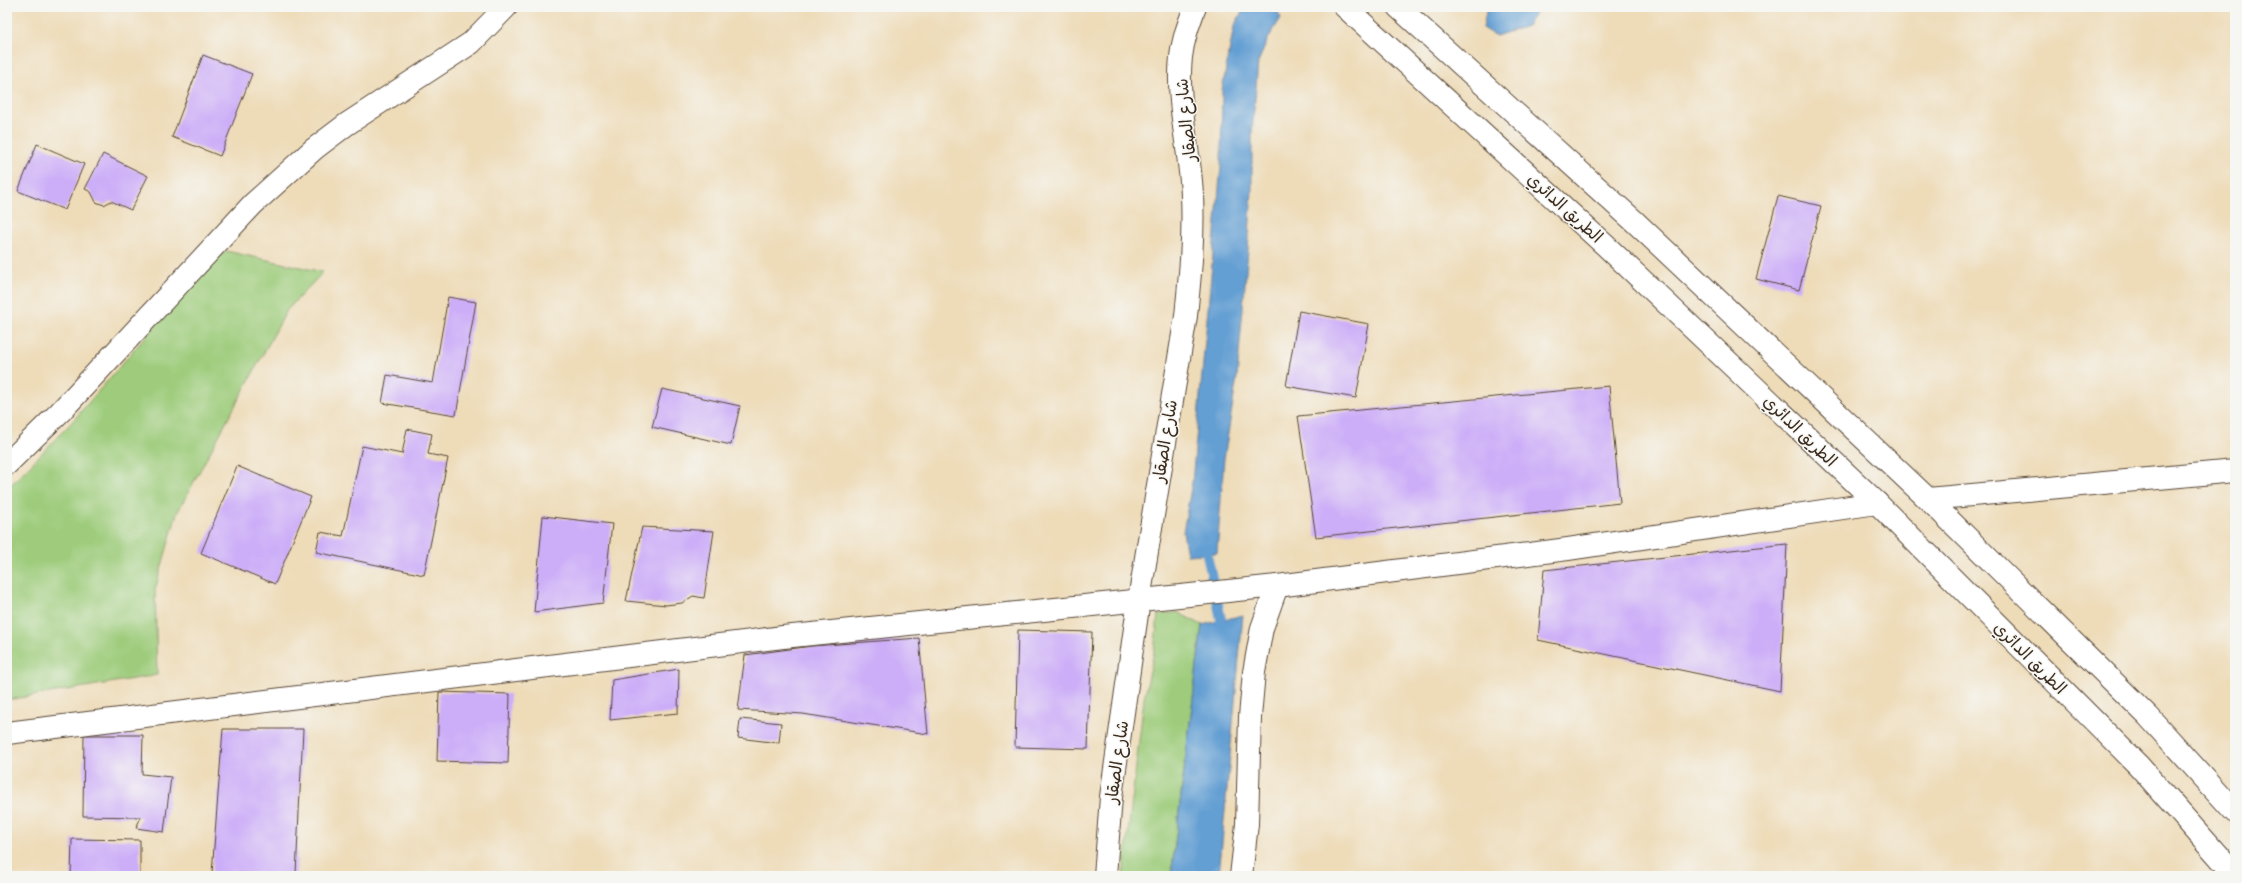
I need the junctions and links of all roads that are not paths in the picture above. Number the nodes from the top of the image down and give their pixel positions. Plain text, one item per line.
1 (506, 7) edge
2 (1195, 7) edge
3 (1345, 7) edge
4 (1398, 7) edge
5 (7, 464) edge
6 (2235, 471) edge
7 (1928, 499) junction
8 (1877, 503) junction
9 (1277, 586) junction
10 (1148, 599) junction
11 (7, 733) edge
12 (2235, 812) edge
13 (2235, 875) edge
14 (1105, 876) edge
15 (1242, 876) edge

1 - 5 main road
2 - 10 main road, شارع الصقار
3 - 8 main road, الطريق الدائري
4 - 7 main road
6 - 7 main road
7 - 12 main road
8 - 9 main road
8 - 13 main road, الطريق الدائري
9 - 10 main road
9 - 15 main road
10 - 11 main road
10 - 14 main road, شارع الصقار

